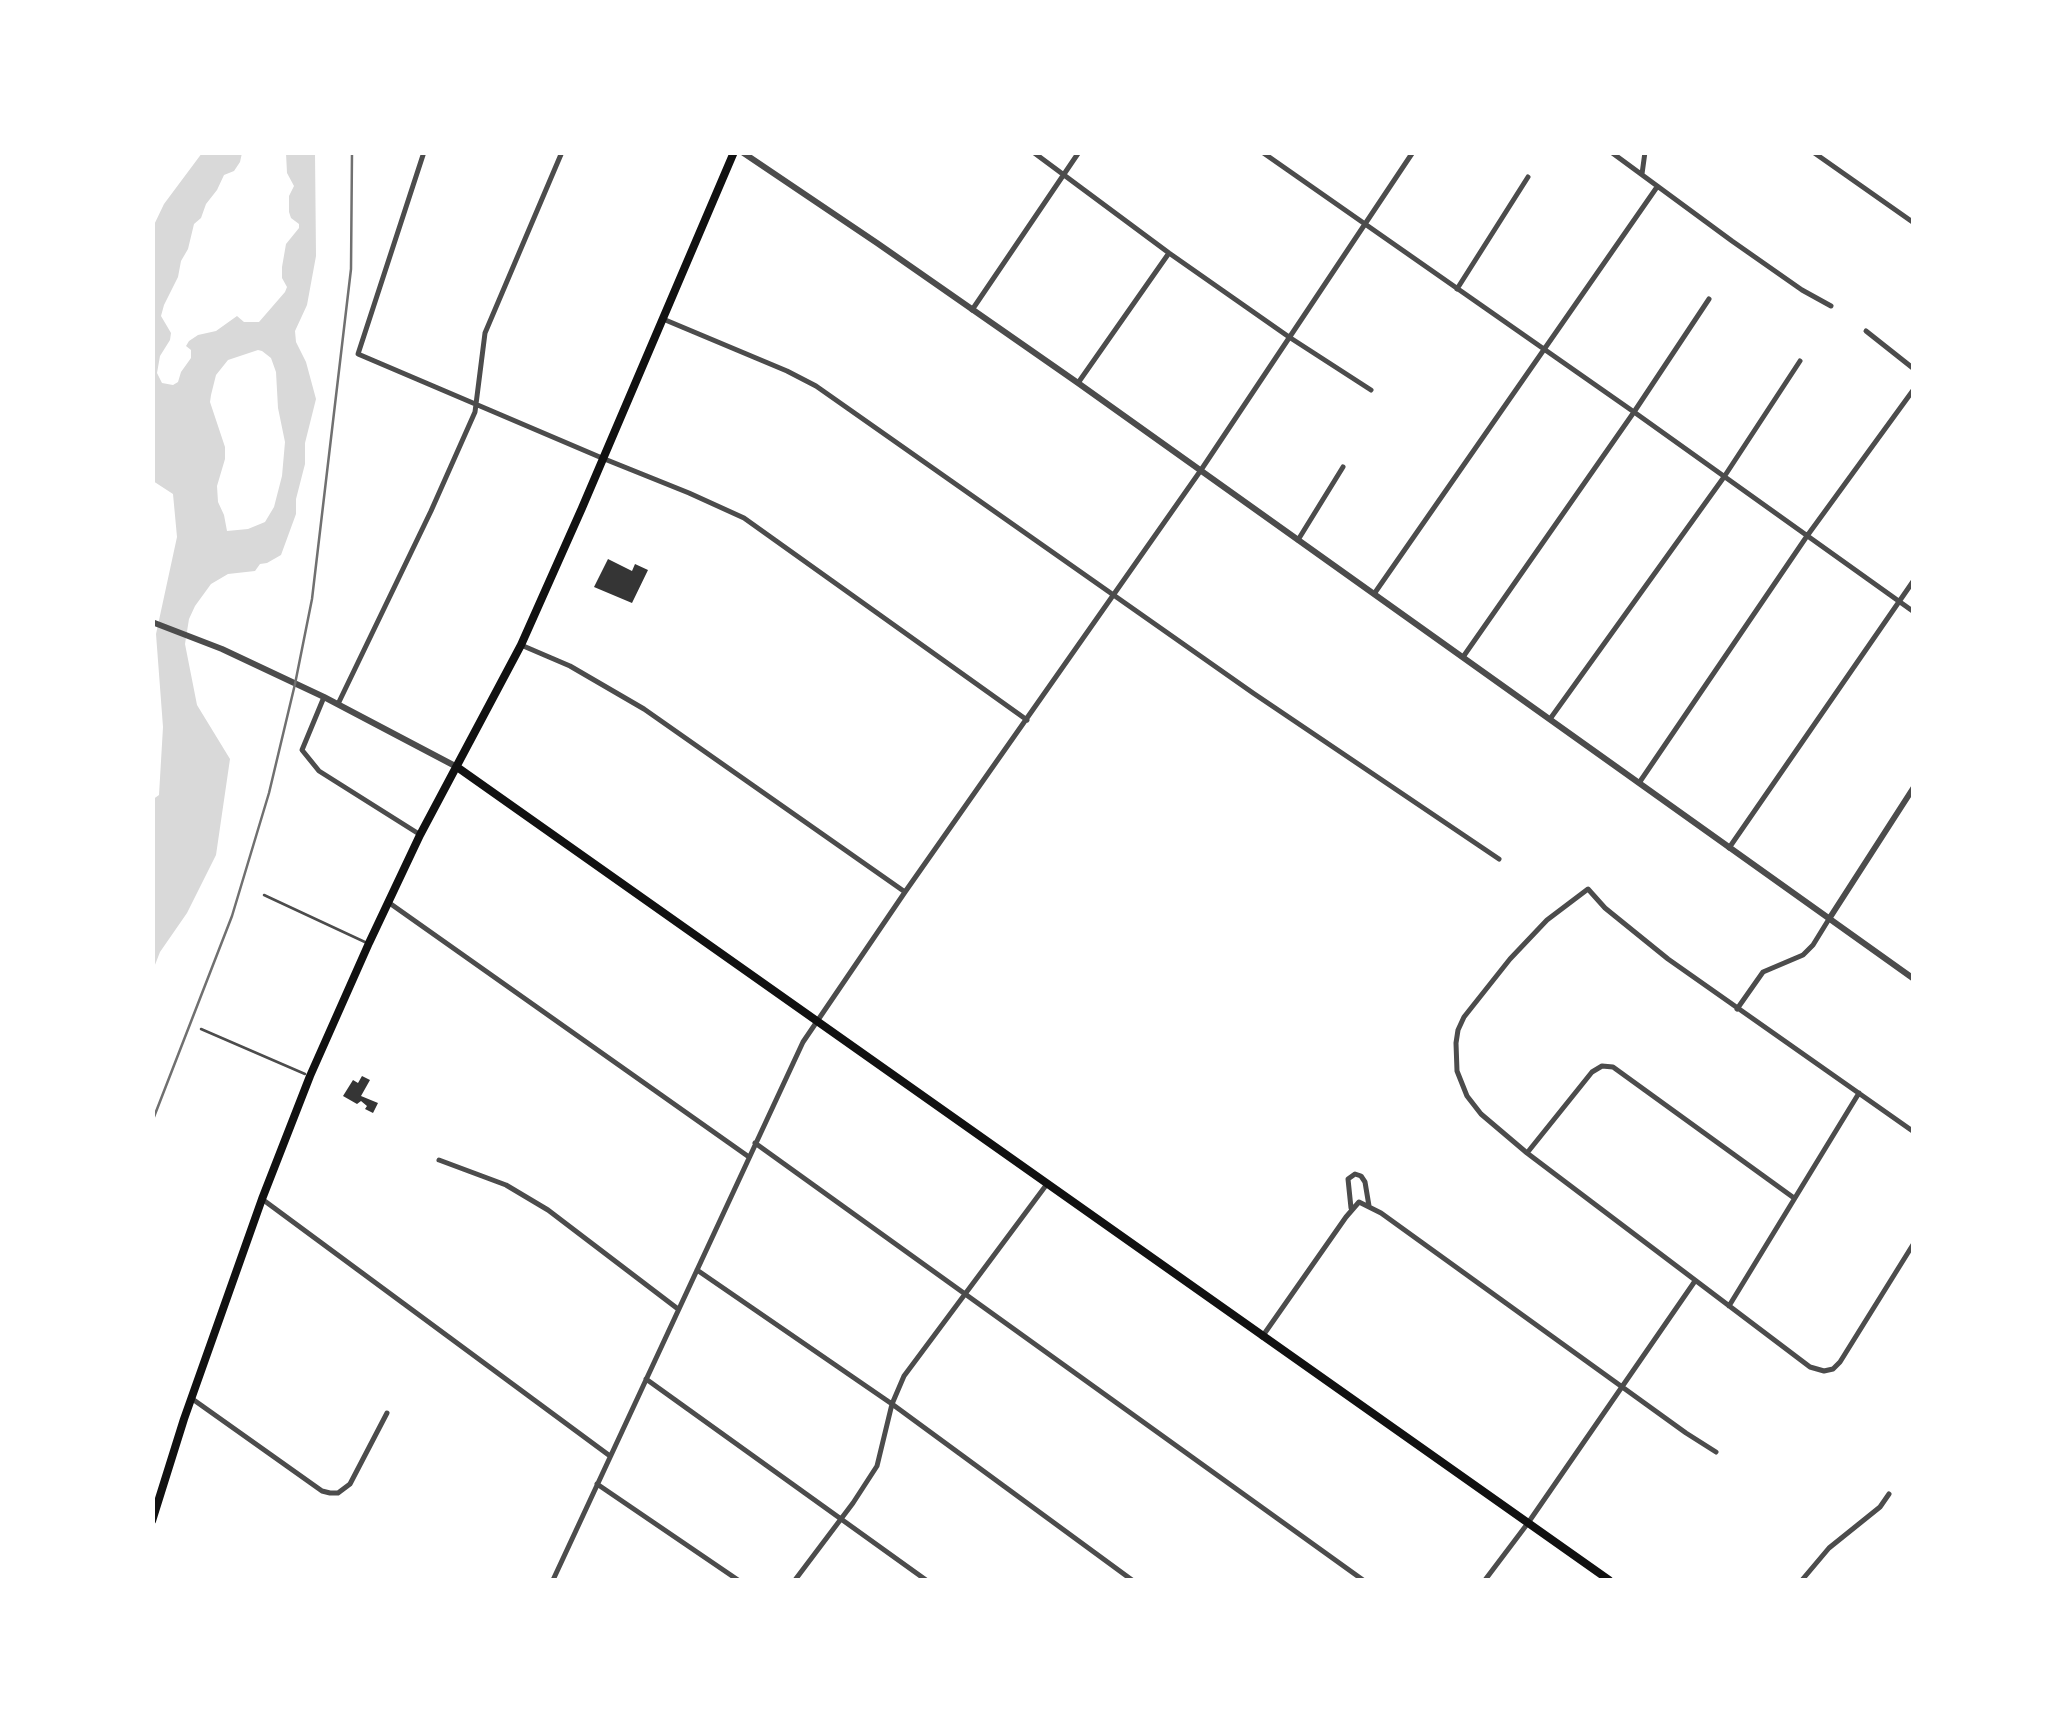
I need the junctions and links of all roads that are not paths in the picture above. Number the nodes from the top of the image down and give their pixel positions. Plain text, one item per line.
1 (424, 152) edge
2 (562, 152) edge
3 (734, 152) edge
4 (742, 152) edge
5 (1034, 152) edge
6 (1080, 152) edge
7 (1262, 152) edge
8 (1282, 152) edge
9 (1413, 152) edge
10 (1611, 152) edge
11 (1645, 152) edge
12 (1813, 152) edge
13 (1276, 162) junction
14 (1064, 174) junction
15 (1642, 176) junction
16 (1528, 177) dead end
17 (1657, 187) junction
18 (1365, 224) junction
19 (1914, 224) edge
20 (1168, 252) junction
21 (1457, 289) junction
22 (1709, 300) dead end
23 (1831, 306) dead end
24 (972, 310) junction
25 (663, 319) junction
26 (1866, 331) dead end
27 (1289, 336) junction
28 (1546, 350) junction
29 (1800, 361) dead end
30 (1914, 368) edge
31 (1078, 383) junction
32 (1914, 389) edge
33 (1371, 390) dead end
34 (476, 404) junction
35 (1634, 412) junction
36 (602, 458) junction
37 (1343, 467) dead end
38 (1200, 470) junction
39 (1724, 478) junction
40 (1808, 536) junction
41 (1298, 540) junction
42 (1914, 580) edge
43 (1374, 594) junction
44 (1113, 596) junction
45 (1900, 602) junction
46 (1914, 612) edge
47 (152, 622) edge
48 (521, 645) junction
49 (1462, 657) junction
50 (324, 697) junction
51 (338, 704) junction
52 (1550, 718) junction
53 (1027, 720) junction
54 (457, 767) junction
55 (1639, 784) junction
56 (1914, 787) edge
57 (420, 835) junction
58 (1729, 848) junction
59 (1499, 859) dead end
60 (905, 892) junction
61 (264, 895) dead end
62 (388, 902) junction
63 (1829, 919) junction
64 (368, 943) junction
65 (1914, 980) edge
66 (1736, 1009) junction
67 (817, 1022) junction
68 (202, 1029) dead end
69 (310, 1076) junction
70 (1858, 1093) junction
71 (1914, 1132) edge
72 (755, 1143) junction
73 (1527, 1153) junction
74 (749, 1157) junction
75 (439, 1160) dead end
76 (1047, 1184) junction
77 (1794, 1198) junction
78 (262, 1199) junction
79 (1369, 1206) junction
80 (1352, 1210) junction
81 (1914, 1243) edge
82 (697, 1270) junction
83 (1695, 1281) junction
84 (964, 1294) junction
85 (1728, 1306) junction
86 (678, 1309) junction
87 (1262, 1337) junction
88 (646, 1379) junction
89 (1623, 1388) junction
90 (191, 1398) junction
91 (892, 1404) junction
92 (387, 1412) dead end
93 (1716, 1452) dead end
94 (610, 1456) junction
95 (598, 1484) junction
96 (1889, 1494) dead end
97 (841, 1519) junction
98 (152, 1521) edge
99 (1528, 1523) junction
100 (553, 1580) edge
101 (738, 1580) edge
102 (794, 1580) edge
103 (926, 1580) edge
104 (1132, 1580) edge
105 (1363, 1580) edge
106 (1485, 1580) edge
107 (1609, 1580) edge
108 (1802, 1580) edge

1 - 34 street
2 - 34 street
3 - 25 main road
4 - 24 street
5 - 14 street
6 - 14 street
7 - 13 street
8 - 13 street
9 - 18 street
10 - 15 street
11 - 15 street
12 - 19 street
13 - 18 street
14 - 20 street
14 - 24 street
15 - 17 street
16 - 21 street
17 - 23 street
17 - 28 street
18 - 21 street
18 - 27 street
20 - 27 street
20 - 31 street
21 - 28 street
22 - 35 street
24 - 31 street
25 - 36 main road
25 - 44 street
26 - 30 street
27 - 33 street
27 - 38 street
28 - 35 street
28 - 43 street
29 - 39 street
31 - 38 street
32 - 40 street
34 - 36 street
34 - 51 street
35 - 39 street
35 - 49 street
36 - 48 main road
36 - 53 street
37 - 41 street
38 - 41 street
38 - 44 street
39 - 40 street
39 - 52 street
40 - 45 street
40 - 55 street
41 - 43 street
42 - 45 street
43 - 49 street
44 - 53 street
44 - 59 street
45 - 46 street
45 - 58 street
47 - 50 street
48 - 54 main road
48 - 60 street
49 - 52 street
50 - 51 street
50 - 57 street
51 - 54 street
52 - 55 street
53 - 60 street
54 - 57 main road
54 - 67 main road
55 - 58 street
56 - 63 street
57 - 62 main road
58 - 63 street
60 - 67 street
61 - 64 lane
62 - 64 main road
62 - 74 street
63 - 65 street
63 - 66 street
64 - 69 main road
66 - 70 street
66 - 73 street
67 - 72 street
67 - 76 main road
68 - 69 lane
69 - 78 main road
70 - 71 street
70 - 77 street
72 - 74 street
72 - 84 street
73 - 77 street
73 - 83 street
74 - 82 street
75 - 86 street
76 - 84 street
76 - 87 main road
77 - 85 street
78 - 90 main road
78 - 94 street
79 - 80 street
79 - 80 street
79 - 89 street
80 - 87 street
81 - 85 street
82 - 86 street
82 - 91 street
83 - 85 street
83 - 89 street
84 - 91 street
84 - 105 street
86 - 88 street
87 - 99 main road
88 - 94 street
88 - 97 street
89 - 93 street
89 - 99 street
90 - 92 street
90 - 98 main road
91 - 97 street
91 - 104 street
94 - 95 street
95 - 100 street
95 - 101 street
96 - 108 street
97 - 102 street
97 - 103 street
99 - 106 street
99 - 107 main road

